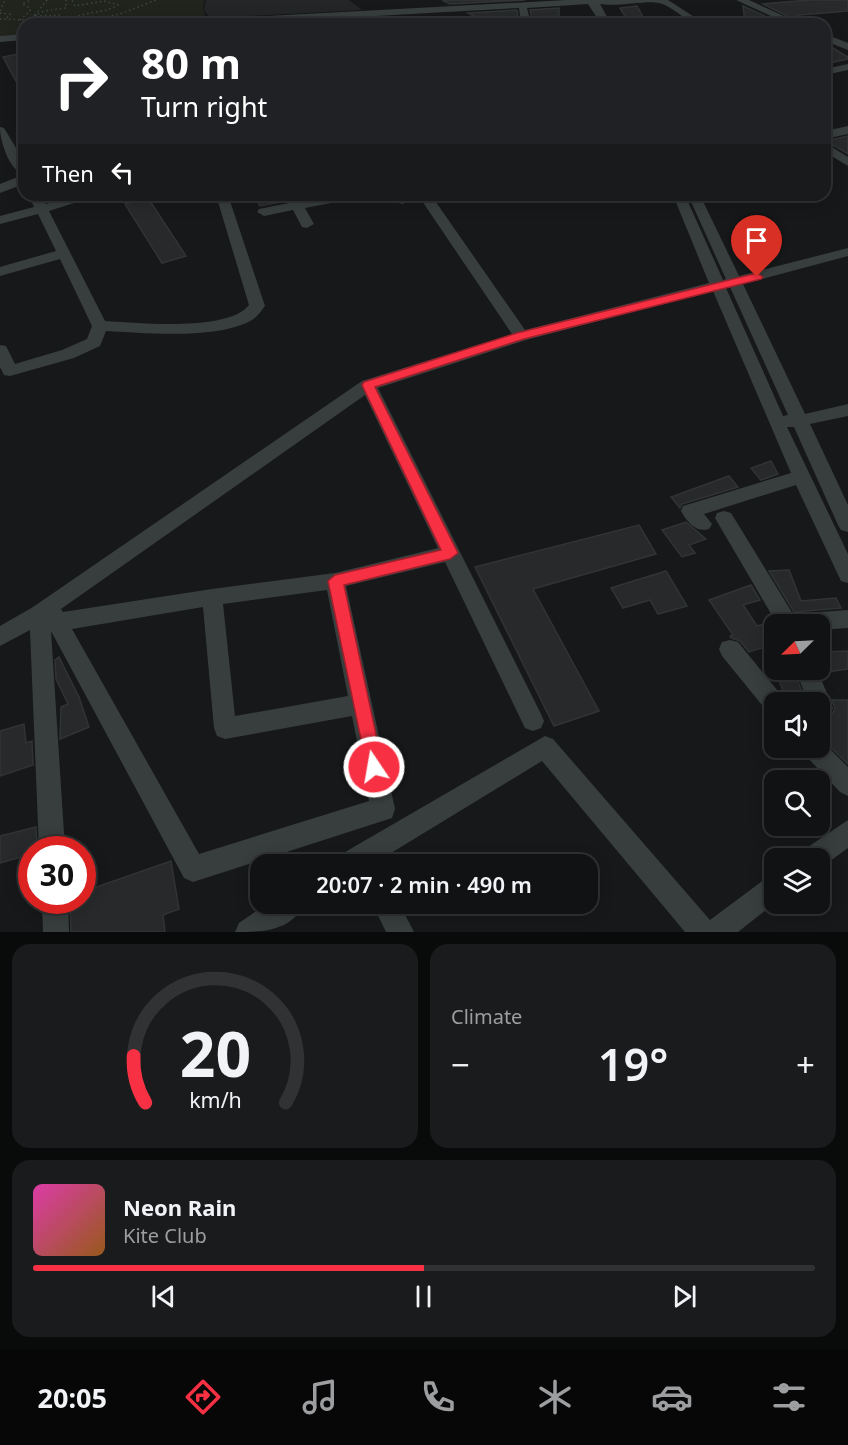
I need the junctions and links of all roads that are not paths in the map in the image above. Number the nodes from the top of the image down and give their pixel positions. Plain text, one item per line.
1 (619, 0) edge
2 (659, 0) edge
3 (741, 0) edge
4 (596, 2) edge
5 (527, 5) edge
6 (412, 14) junction
7 (339, 15) junction
8 (285, 18) edge
9 (318, 18) edge
10 (415, 18) edge
11 (603, 18) edge
12 (610, 18) edge
13 (690, 18) edge
14 (782, 18) edge
15 (18, 38) edge
16 (0, 40) edge
17 (831, 44) edge
18 (848, 47) edge
19 (848, 67) edge
20 (831, 71) edge
21 (848, 130) edge
22 (0, 131) edge
23 (831, 134) edge
24 (831, 150) edge
25 (845, 157) edge
26 (18, 162) edge
27 (18, 182) edge
28 (0, 189) edge
29 (38, 201) edge
30 (69, 201) edge
31 (224, 201) edge
32 (292, 201) edge
33 (296, 201) edge
34 (428, 201) edge
35 (682, 201) edge
36 (696, 201) edge
37 (42, 208) junction
38 (264, 212) dead end
39 (0, 220) edge
40 (307, 224) dead end
41 (848, 252) edge
42 (64, 253) junction
43 (0, 272) edge
44 (727, 285) junction
45 (100, 326) junction
46 (521, 336) junction
47 (0, 350) edge
48 (368, 385) junction
49 (848, 410) edge
50 (776, 421) junction
51 (798, 421) junction
52 (801, 476) junction
53 (724, 518) dead end
54 (702, 524) dead end
55 (848, 525) edge
56 (455, 562) junction
57 (848, 575) edge
58 (335, 581) junction
59 (212, 597) junction
60 (49, 614) junction
61 (782, 614) edge
62 (848, 620) edge
63 (830, 621) edge
64 (0, 637) edge
65 (730, 649) dead end
66 (764, 692) edge
67 (361, 704) junction
68 (532, 721) dead end
69 (823, 758) edge
70 (848, 784) edge
71 (848, 832) edge
72 (52, 836) edge
73 (827, 848) edge
74 (369, 854) edge
75 (764, 896) edge
76 (55, 914) edge
77 (275, 914) edge
78 (391, 914) edge
79 (56, 932) edge
80 (248, 932) edge
81 (401, 932) edge
82 (702, 932) edge
83 (716, 932) edge

1 - 4 street
2 - 4 street
2 - 13 street
3 - 14 street
4 - 5 street
4 - 11 street
4 - 12 street
5 - 6 street
5 - 7 street
6 - 7 street
6 - 10 street
7 - 8 street
7 - 9 street
15 - 16 street
17 - 18 street
19 - 20 street
21 - 23 street
22 - 26 street
24 - 25 street
27 - 28 street
29 - 37 street
30 - 37 street
31 - 45 street
32 - 38 street
33 - 40 street
34 - 46 street
35 - 44 street
36 - 44 street
37 - 39 street
37 - 42 street
41 - 44 street
42 - 43 street
42 - 45 street
44 - 46 street
44 - 50 street
44 - 51 street
45 - 47 street
46 - 48 street
48 - 56 street
48 - 60 street
49 - 51 street
50 - 51 street
50 - 52 street
51 - 55 street
52 - 54 street
52 - 57 street
53 - 61 street
56 - 58 street
56 - 68 street
58 - 59 street
58 - 67 street
59 - 60 street
59 - 67 street
60 - 64 street
60 - 67 street
60 - 72 street
62 - 63 street
65 - 66 street
69 - 70 street
71 - 73 street
74 - 82 street
75 - 83 street
76 - 79 street
77 - 80 street
78 - 81 street

